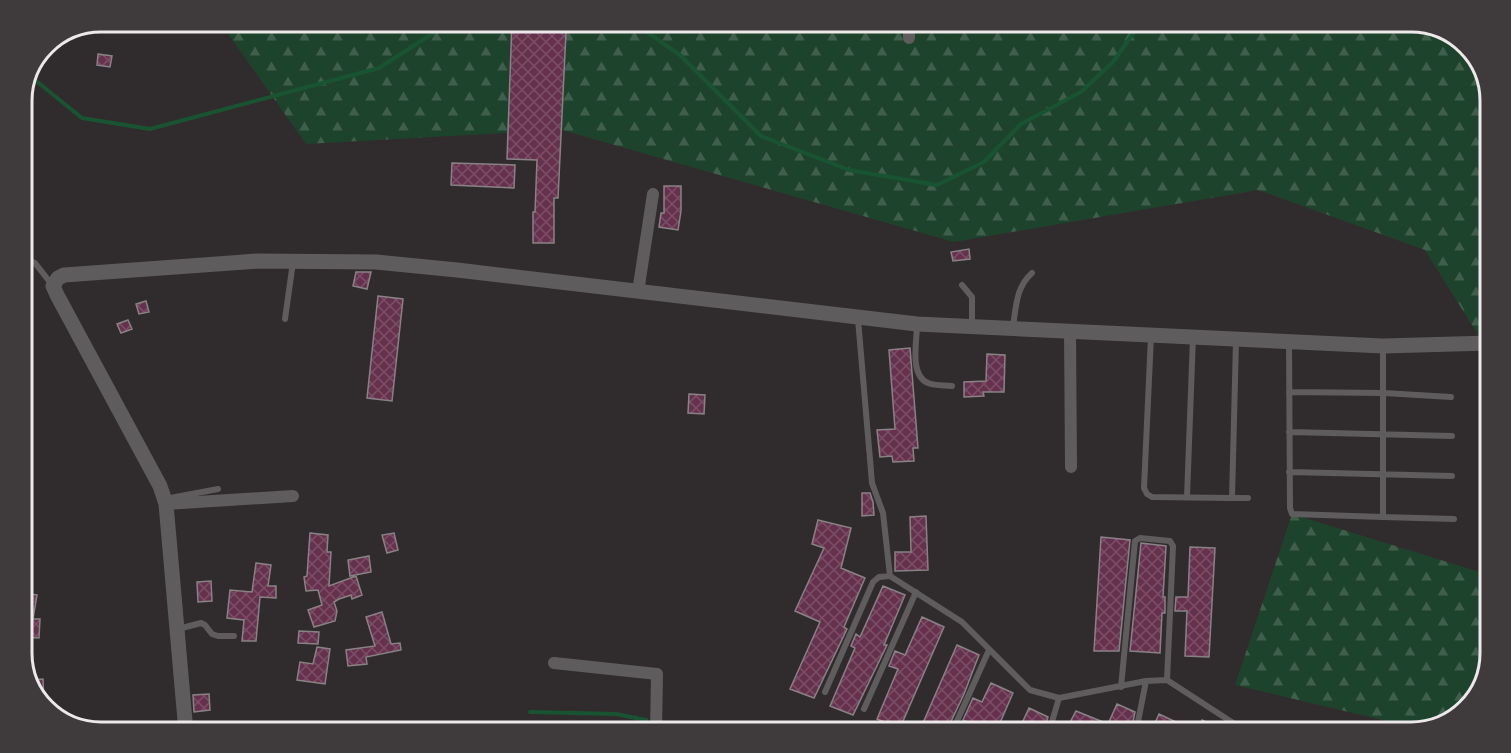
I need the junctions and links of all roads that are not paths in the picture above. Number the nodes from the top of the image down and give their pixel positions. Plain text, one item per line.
1 (909, 32) edge
2 (909, 38) dead end
3 (653, 194) dead end
4 (293, 261) junction
5 (32, 262) edge
6 (1032, 273) dead end
7 (962, 285) dead end
8 (53, 286) junction
9 (638, 292) junction
10 (858, 318) junction
11 (285, 319) dead end
12 (917, 324) junction
13 (972, 326) junction
14 (1012, 328) junction
15 (1070, 330) junction
16 (1151, 335) junction
17 (1193, 337) junction
18 (1236, 337) junction
19 (1288, 340) junction
20 (1479, 343) edge
21 (1383, 346) junction
22 (952, 386) dead end
23 (1290, 392) junction
24 (1384, 393) junction
25 (1451, 397) dead end
26 (1289, 432) junction
27 (1383, 434) junction
28 (1452, 436) dead end
29 (1071, 467) dead end
30 (1289, 472) junction
31 (1383, 474) junction
32 (1452, 476) dead end
33 (218, 489) dead end
34 (293, 496) dead end
35 (1187, 497) junction
36 (1232, 498) junction
37 (1248, 498) dead end
38 (165, 501) junction
39 (1383, 517) junction
40 (1454, 519) dead end
41 (890, 576) junction
42 (916, 592) junction
43 (177, 629) junction
44 (234, 636) dead end
45 (989, 650) junction
46 (554, 663) dead end
47 (1146, 681) junction
48 (1167, 681) junction
49 (1121, 687) junction
50 (825, 692) dead end
51 (1059, 698) junction
52 (864, 710) dead end
53 (957, 721) dead end
54 (185, 722) edge
55 (656, 722) edge
56 (1052, 722) edge
57 (1138, 722) edge
58 (1224, 722) edge

1 - 2 street
3 - 9 street
4 - 8 street
4 - 9 street
4 - 11 lane
5 - 8 lane
6 - 14 lane
7 - 13 lane
8 - 38 street
9 - 10 street
10 - 12 street
10 - 41 lane
12 - 13 street
12 - 22 lane
13 - 14 street
14 - 15 street
15 - 16 street
15 - 29 street
16 - 17 street
16 - 35 lane
17 - 18 street
17 - 35 lane
18 - 19 street
18 - 36 lane
19 - 21 street
19 - 23 lane
20 - 21 street
21 - 24 lane
23 - 24 lane
23 - 26 lane
24 - 25 lane
24 - 27 lane
26 - 27 lane
26 - 30 lane
27 - 28 lane
27 - 31 lane
30 - 31 lane
30 - 39 lane
31 - 32 lane
31 - 39 lane
33 - 38 lane
34 - 38 street
35 - 36 lane
36 - 37 lane
38 - 43 street
39 - 40 lane
41 - 42 lane
41 - 50 lane
42 - 45 lane
42 - 52 lane
43 - 44 lane
43 - 54 street
45 - 51 lane
45 - 53 lane
46 - 55 street
47 - 48 lane
47 - 49 lane
47 - 57 lane
48 - 49 lane
48 - 58 lane
49 - 51 lane
51 - 56 lane

